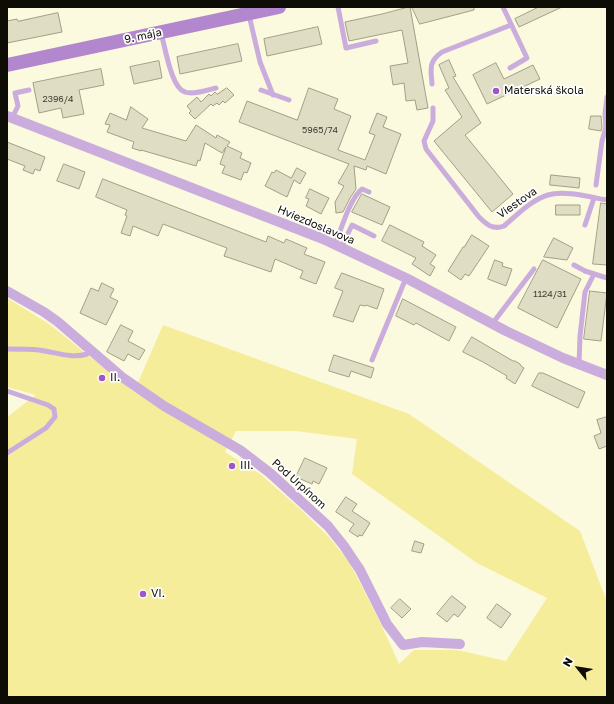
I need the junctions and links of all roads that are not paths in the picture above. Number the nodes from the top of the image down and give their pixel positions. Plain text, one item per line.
1 (279, 7) edge
2 (338, 7) edge
3 (503, 7) edge
4 (249, 14) junction
5 (511, 25) junction
6 (161, 32) junction
7 (376, 42) dead end
8 (7, 65) edge
9 (510, 68) dead end
10 (432, 84) dead end
11 (216, 88) dead end
12 (29, 90) dead end
13 (261, 90) dead end
14 (273, 94) junction
15 (607, 97) edge
16 (289, 100) dead end
17 (433, 108) dead end
18 (10, 117) edge
19 (607, 127) edge
20 (596, 185) dead end
21 (369, 192) dead end
22 (594, 198) junction
23 (607, 200) edge
24 (585, 225) dead end
25 (374, 236) dead end
26 (338, 246) junction
27 (574, 265) dead end
28 (534, 269) dead end
29 (594, 274) junction
30 (406, 278) junction
31 (607, 278) edge
32 (7, 291) edge
33 (492, 324) junction
34 (90, 349) junction
35 (7, 350) edge
36 (372, 360) dead end
37 (579, 364) junction
38 (607, 375) edge
39 (7, 392) edge
40 (7, 453) edge
41 (460, 644) dead end

1 - 4 main road, 9. mája
2 - 7 lane
3 - 5 lane
4 - 6 main road, 9. mája
4 - 14 lane
5 - 9 lane
5 - 10 lane
6 - 8 main road, 9. mája
6 - 11 lane
12 - 18 lane
13 - 14 lane
14 - 16 lane
15 - 19 lane
17 - 22 lane, Viestova
18 - 26 street, Hviezdoslavova
19 - 20 lane
21 - 26 lane
22 - 23 lane, Viestova
22 - 24 lane
25 - 26 lane
26 - 30 street, Hviezdoslavova
27 - 29 lane
28 - 33 lane
29 - 31 lane
29 - 37 lane
30 - 33 street, Hviezdoslavova
30 - 36 lane
32 - 34 street, Pod Urpínom
33 - 37 street, Hviezdoslavova
34 - 35 lane
34 - 41 street, Pod Urpínom
37 - 38 street, Hviezdoslavova
39 - 40 lane

